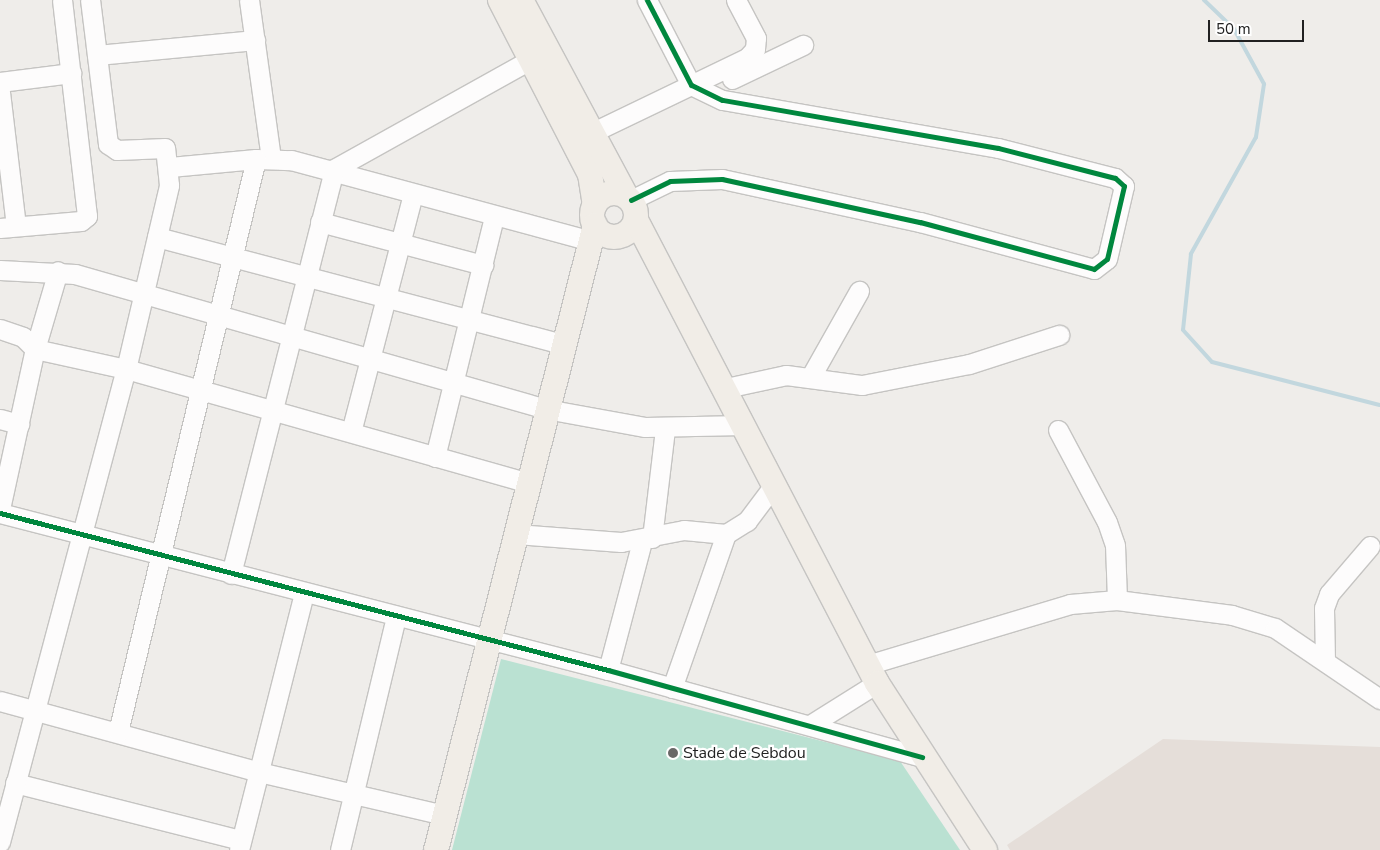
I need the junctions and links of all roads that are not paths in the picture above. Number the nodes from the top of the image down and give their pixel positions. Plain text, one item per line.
1 (62, 0) edge
2 (90, 0) edge
3 (249, 0) edge
4 (500, 0) edge
5 (521, 0) edge
6 (647, 0) edge
7 (736, 0) edge
8 (255, 40) junction
9 (803, 46) dead end
10 (97, 55) junction
11 (530, 60) junction
12 (72, 73) junction
13 (0, 82) edge
14 (697, 89) junction
15 (0, 92) edge
16 (589, 134) junction
17 (264, 158) junction
18 (170, 167) junction
19 (334, 169) junction
20 (413, 194) junction
21 (494, 216) junction
22 (626, 218) junction
23 (320, 222) junction
24 (593, 224) junction
25 (8, 227) edge
26 (157, 237) junction
27 (400, 242) junction
28 (235, 260) junction
29 (482, 265) junction
30 (583, 268) junction
31 (0, 270) edge
32 (58, 271) junction
33 (307, 279) junction
34 (859, 290) dead end
35 (145, 296) junction
36 (385, 299) junction
37 (220, 318) junction
38 (470, 320) junction
39 (0, 329) edge
40 (1059, 335) dead end
41 (292, 338) junction
42 (563, 344) junction
43 (35, 349) junction
44 (370, 360) junction
45 (126, 369) junction
46 (810, 378) junction
47 (455, 383) junction
48 (726, 388) junction
49 (202, 391) junction
50 (546, 409) junction
51 (273, 411) junction
52 (0, 419) edge
53 (19, 424) junction
54 (744, 425) junction
55 (665, 429) junction
56 (1058, 430) dead end
57 (351, 432) junction
58 (435, 457) junction
59 (528, 484) junction
60 (774, 485) junction
61 (0, 511) edge
62 (83, 533) junction
63 (516, 534) junction
64 (726, 534) junction
65 (647, 540) junction
66 (1370, 546) dead end
67 (162, 554) junction
68 (231, 574) junction
69 (304, 593) junction
70 (1117, 600) junction
71 (396, 616) junction
72 (490, 641) junction
73 (1325, 661) junction
74 (608, 670) junction
75 (872, 674) junction
76 (672, 688) junction
77 (1380, 699) edge
78 (0, 701) edge
79 (35, 711) junction
80 (810, 725) junction
81 (118, 732) junction
82 (922, 757) junction
83 (259, 772) junction
84 (16, 783) junction
85 (354, 793) junction
86 (444, 815) junction
87 (0, 842) edge
88 (240, 845) edge
89 (340, 850) edge
90 (436, 850) edge
91 (985, 850) edge

1 - 12 street
2 - 10 street
3 - 8 street
4 - 11 main road
5 - 16 main road
6 - 14 street
7 - 14 street
8 - 10 street
8 - 17 street
9 - 14 street
10 - 18 street
11 - 19 street
11 - 24 main road
12 - 13 street
12 - 25 street
14 - 16 street
14 - 22 street
15 - 25 street
16 - 22 main road
17 - 18 street
17 - 19 street
17 - 28 street
18 - 26 street
19 - 20 street
19 - 23 street
20 - 21 street
20 - 27 street
21 - 24 street
21 - 29 street
22 - 24 main road
22 - 24 main road
22 - 30 main road
22 - 48 main road
23 - 27 street
23 - 33 street
24 - 30 main road
26 - 28 street
26 - 35 street
27 - 29 street
27 - 36 street
28 - 33 street
28 - 37 street
29 - 38 street
30 - 42 main road
31 - 32 street
32 - 35 street
32 - 43 street
33 - 36 street
33 - 41 street
34 - 46 street
35 - 37 street
35 - 45 street
36 - 38 street
36 - 44 street
37 - 41 street
37 - 49 street
38 - 42 street
38 - 47 street
39 - 43 street
40 - 46 street
41 - 44 street
41 - 51 street
42 - 50 main road
43 - 45 street
43 - 53 street
44 - 47 street
44 - 57 street
45 - 49 street
45 - 62 street
46 - 48 street
47 - 50 street
47 - 58 street
48 - 54 main road
49 - 51 street
49 - 67 street
50 - 55 street
50 - 59 main road
51 - 57 street
51 - 68 street
52 - 53 street
53 - 61 street
54 - 55 street
54 - 60 main road
55 - 65 street
56 - 70 street
57 - 58 street
58 - 59 street
59 - 63 main road
60 - 64 street
60 - 75 main road
61 - 62 street
62 - 67 street
62 - 79 street
63 - 65 street
63 - 72 main road
64 - 65 street
64 - 76 street
65 - 74 street
66 - 73 street
67 - 68 street
67 - 81 street
68 - 69 street
69 - 71 street
69 - 83 street
70 - 73 street
70 - 75 street
71 - 72 street
71 - 85 street
72 - 74 street
72 - 86 main road
73 - 77 street
74 - 76 street
75 - 80 street
75 - 82 main road
76 - 80 street
78 - 79 street
79 - 81 street
79 - 84 street
80 - 82 street
81 - 83 street
82 - 91 main road
83 - 85 street
83 - 88 street
84 - 87 street
84 - 88 street
85 - 86 street
85 - 89 street
86 - 90 main road

